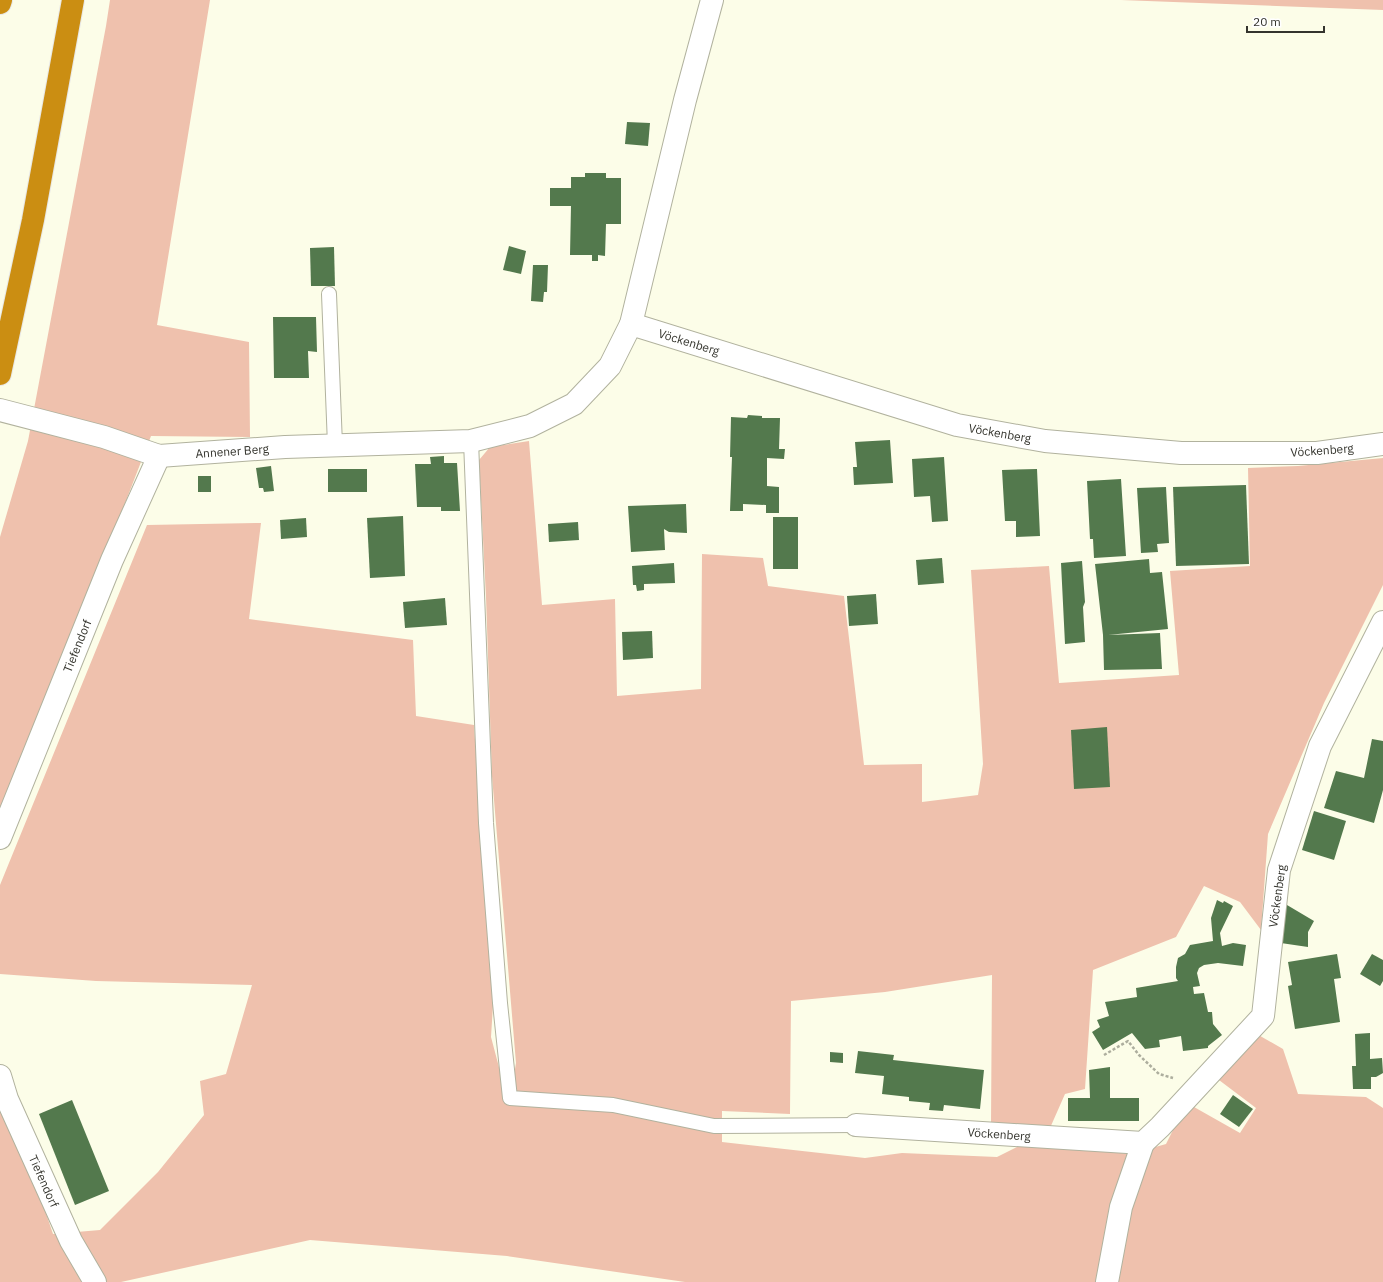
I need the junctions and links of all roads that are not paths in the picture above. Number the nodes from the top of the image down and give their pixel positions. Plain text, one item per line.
1 (0, 0) edge
2 (73, 0) edge
3 (712, 0) edge
4 (0, 3) edge
5 (329, 294) dead end
6 (631, 324) junction
7 (0, 374) edge
8 (0, 410) edge
9 (471, 441) junction
10 (1383, 444) edge
11 (335, 445) junction
12 (158, 456) junction
13 (1383, 622) edge
14 (0, 838) edge
15 (0, 1076) edge
16 (856, 1125) joint
17 (1143, 1143) junction
18 (95, 1282) edge
19 (1107, 1282) edge

1 - 4 highway
2 - 7 highway
3 - 6 street
5 - 11 lane
6 - 9 street
6 - 10 street, Vöckenberg
8 - 12 street, Annener Berg
9 - 11 street, Annener Berg
9 - 16 lane
11 - 12 street, Annener Berg
12 - 14 street, Tiefendorf
13 - 17 street, Vöckenberg
15 - 18 street, Tiefendorf
16 - 17 street, Vöckenberg
17 - 19 street, Vöckenberg

